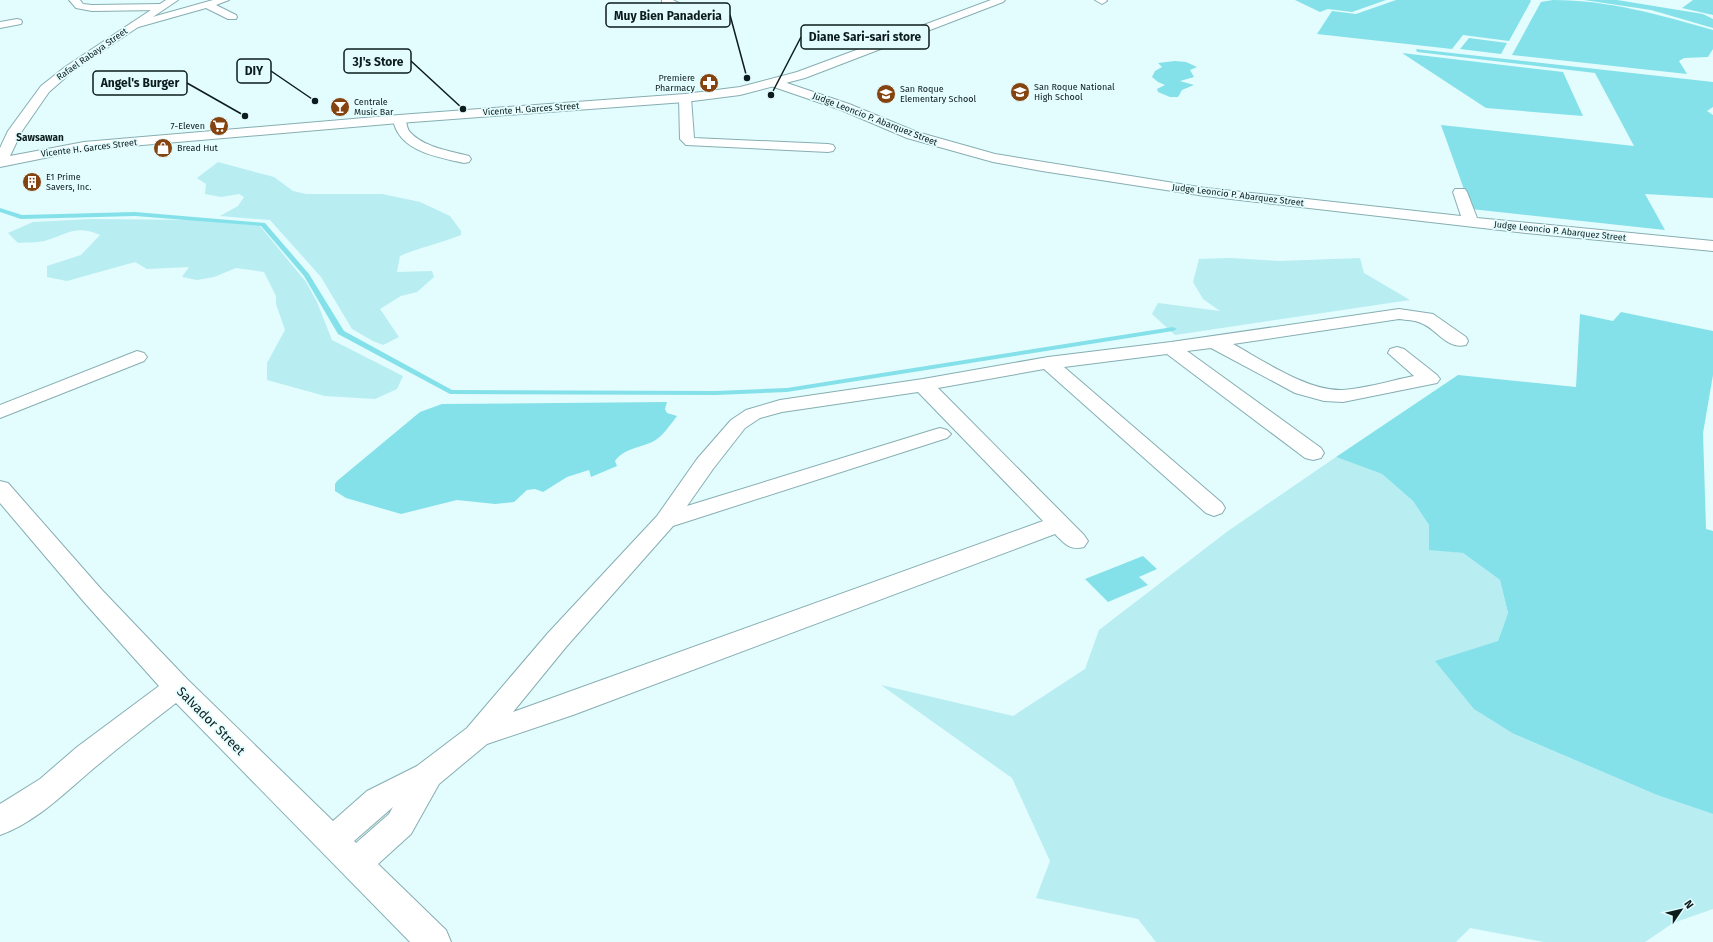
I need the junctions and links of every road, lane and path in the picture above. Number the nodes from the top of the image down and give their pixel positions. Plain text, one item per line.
1 (74, 0) edge
2 (173, 0) edge
3 (224, 0) edge
4 (668, 0) edge
5 (1000, 0) edge
6 (207, 5) junction
7 (161, 8) junction
8 (683, 8) dead end
9 (232, 17) dead end
10 (157, 19) junction
11 (17, 22) dead end
12 (0, 25) edge
13 (135, 25) junction
14 (172, 28) dead end
15 (775, 83) junction
16 (684, 98) junction
17 (399, 120) junction
18 (828, 148) dead end
19 (464, 159) dead end
20 (0, 163) edge
21 (1460, 192) dead end
22 (1471, 222) junction
23 (1713, 246) edge
24 (1213, 341) junction
25 (1459, 341) dead end
26 (1171, 348) junction
27 (1397, 353) dead end
28 (137, 357) dead end
29 (1048, 363) junction
30 (923, 385) junction
31 (0, 412) edge
32 (940, 434) dead end
33 (1313, 453) dead end
34 (0, 488) edge
35 (1214, 508) dead end
36 (664, 521) junction
37 (177, 687) junction
38 (477, 736) junction
39 (428, 775) junction
40 (0, 821) edge
41 (332, 841) junction
42 (355, 864) junction
43 (434, 942) edge

1 - 7 street
2 - 7 street, Rafael Rabaya Street
3 - 6 street
4 - 8 street
5 - 15 street, Vicente H. Garces Street
6 - 9 street
6 - 10 street
7 - 13 street, Rafael Rabaya Street
10 - 13 street
10 - 14 street
11 - 12 street
13 - 20 street, Rafael Rabaya Street
15 - 16 street, Vicente H. Garces Street
15 - 22 street, Judge Leoncio P. Abarquez Street
16 - 17 street, Vicente H. Garces Street
16 - 18 street
17 - 19 street
17 - 20 street, Vicente H. Garces Street
21 - 22 street
22 - 23 street, Judge Leoncio P. Abarquez Street
24 - 25 street
24 - 26 street
24 - 27 street
26 - 29 street
26 - 33 street
28 - 31 street
29 - 30 street
29 - 35 street
30 - 36 street
30 - 38 street
32 - 36 street
34 - 37 street, Salvador Street
36 - 38 street
37 - 40 street
37 - 41 street, Salvador Street
38 - 39 street
39 - 41 street
39 - 42 street
41 - 42 street, Salvador Street
42 - 43 street, Salvador Street

